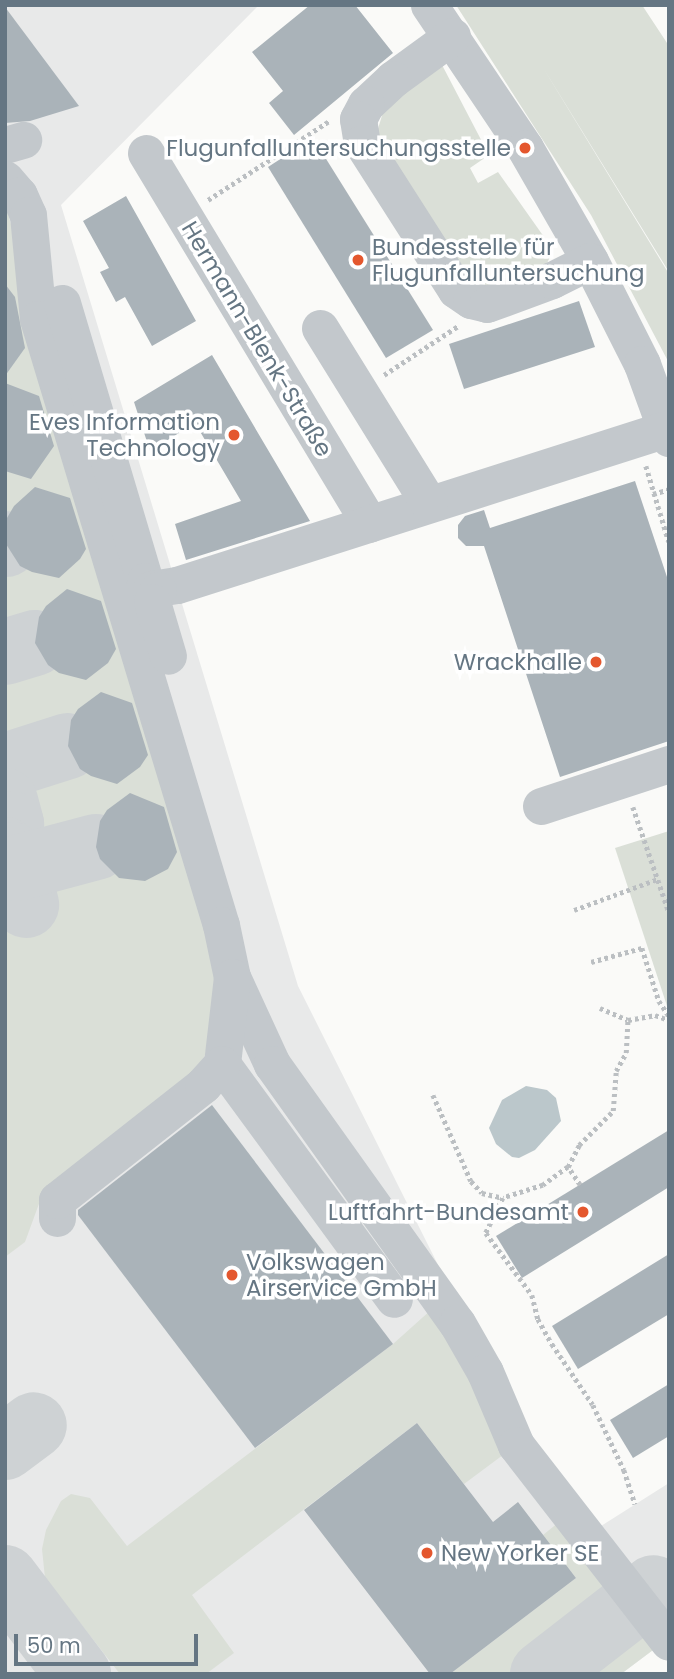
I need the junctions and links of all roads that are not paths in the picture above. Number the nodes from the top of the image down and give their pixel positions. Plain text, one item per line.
1 (429, 5) edge
2 (452, 36) junction
3 (146, 153) dead end
4 (5, 179) edge
5 (590, 261) junction
6 (62, 303) dead end
7 (320, 328) dead end
8 (667, 434) edge
9 (429, 504) junction
10 (370, 524) junction
11 (158, 590) junction
12 (168, 656) dead end
13 (669, 764) edge
14 (541, 806) dead end
15 (232, 977) junction
16 (222, 1064) junction
17 (57, 1218) dead end
18 (394, 1299) dead end
19 (669, 1642) edge

1 - 2 street
2 - 5 street
2 - 5 street
3 - 10 street, Hermann-Blenk-Straße
4 - 15 street
5 - 8 street
6 - 11 street
7 - 9 street
8 - 9 street
9 - 10 street
10 - 11 street
11 - 12 street
13 - 14 street
15 - 16 street
15 - 19 street
16 - 17 street
16 - 18 street

